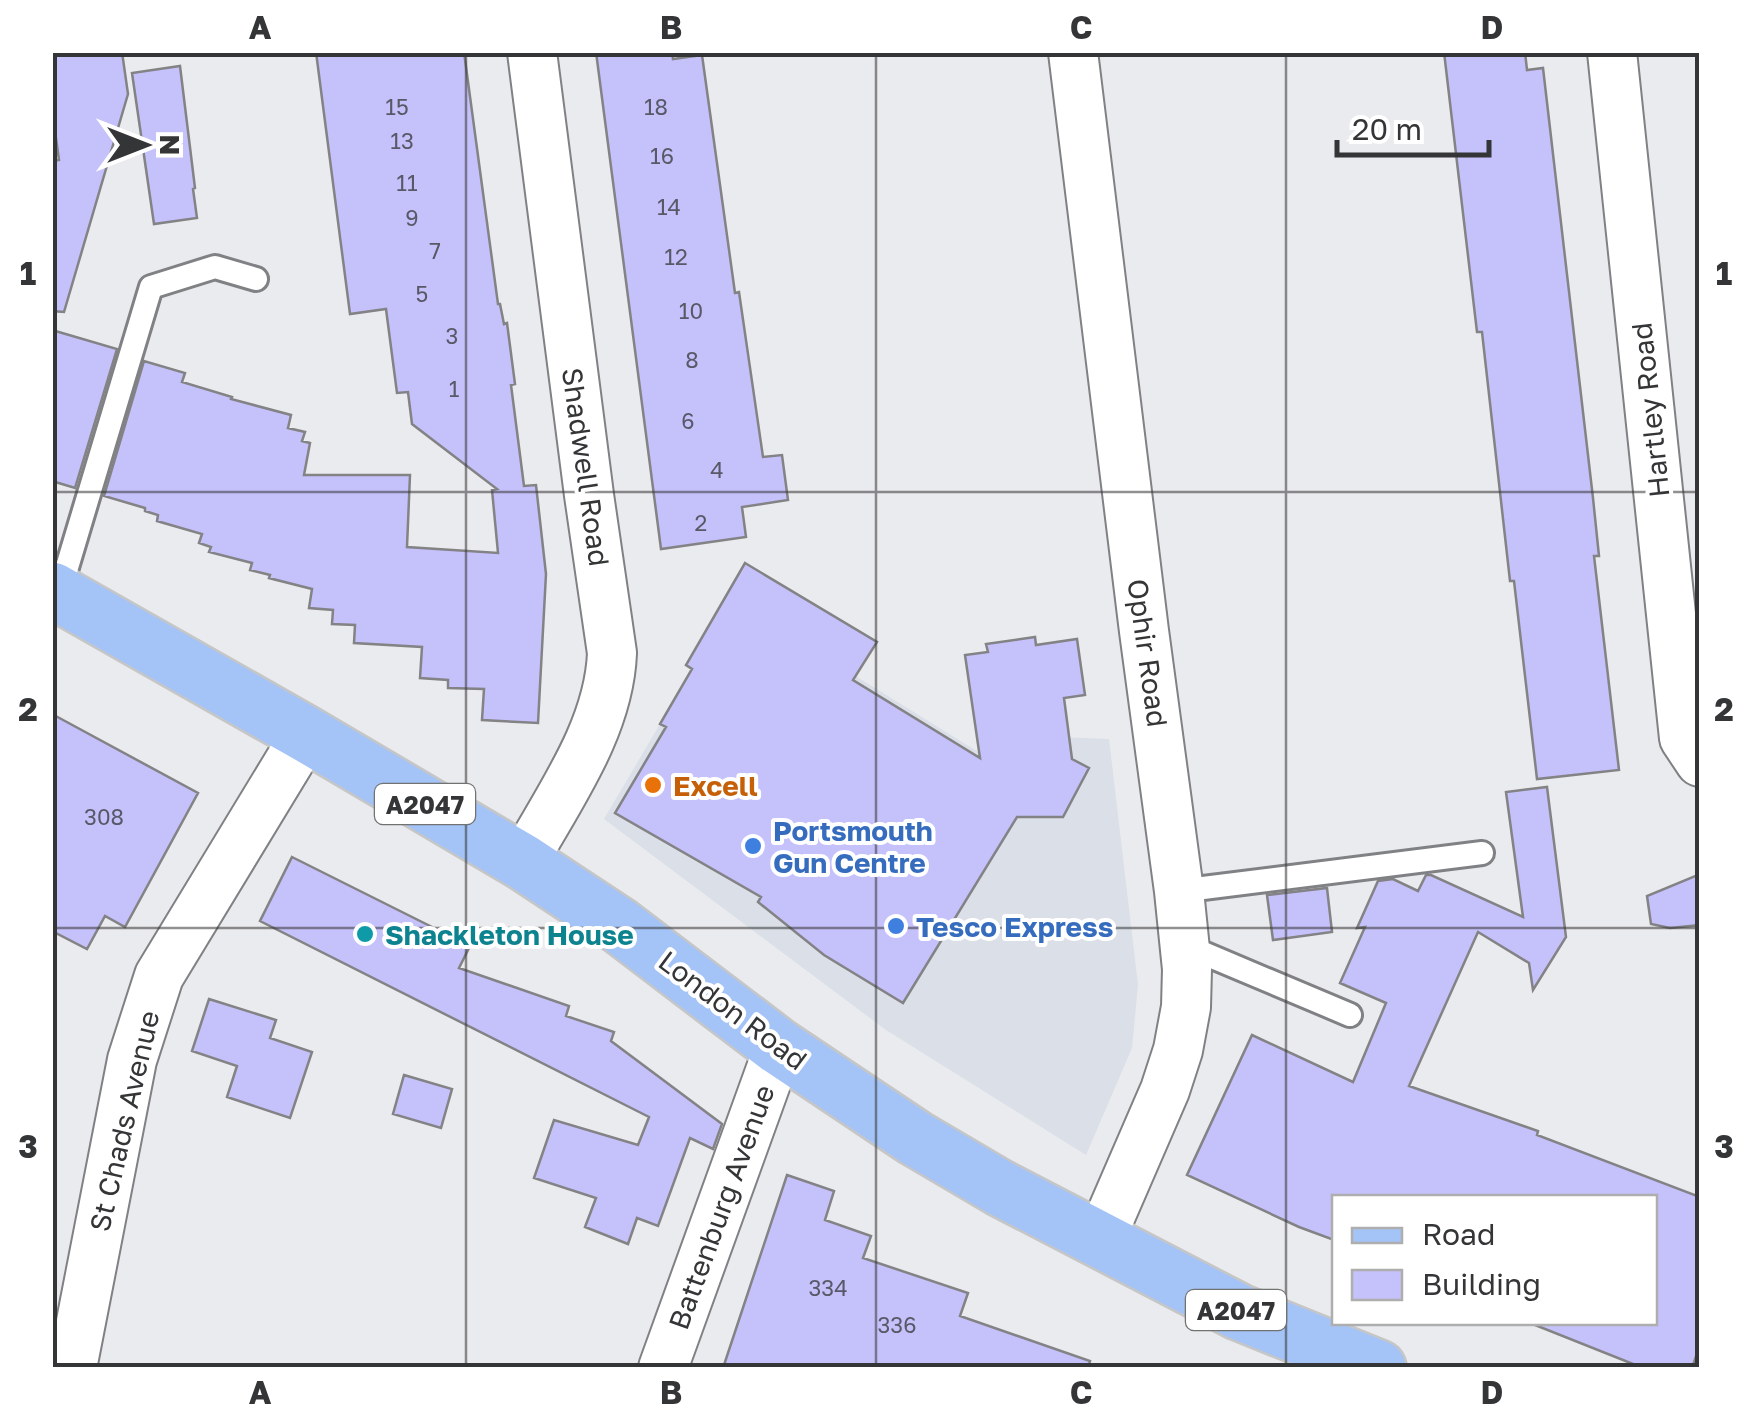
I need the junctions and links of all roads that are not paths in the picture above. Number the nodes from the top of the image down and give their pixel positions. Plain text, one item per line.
1 (532, 52) edge
2 (1073, 52) edge
3 (1612, 52) edge
4 (256, 279) dead end
5 (56, 592) edge
6 (306, 734) junction
7 (1700, 762) edge
8 (1482, 853) dead end
9 (523, 862) junction
10 (1179, 890) junction
11 (1184, 945) junction
12 (1350, 1015) dead end
13 (779, 1047) junction
14 (1100, 1240) junction
15 (72, 1368) edge
16 (663, 1368) edge
17 (1378, 1368) edge

1 - 9 street, Shadwell Road
2 - 10 street, Ophir Road
3 - 7 street, Hartley Road
4 - 5 lane
5 - 6 main road, London Road / A2047
6 - 9 main road, London Road / A2047
6 - 15 street, St Chads Avenue
8 - 10 lane
9 - 13 main road, London Road / A2047
10 - 11 street, Ophir Road
11 - 12 lane
11 - 14 street, Ophir Road
13 - 14 main road, London Road / A2047
13 - 16 street, Battenburg Avenue
14 - 17 main road, London Road / A2047

